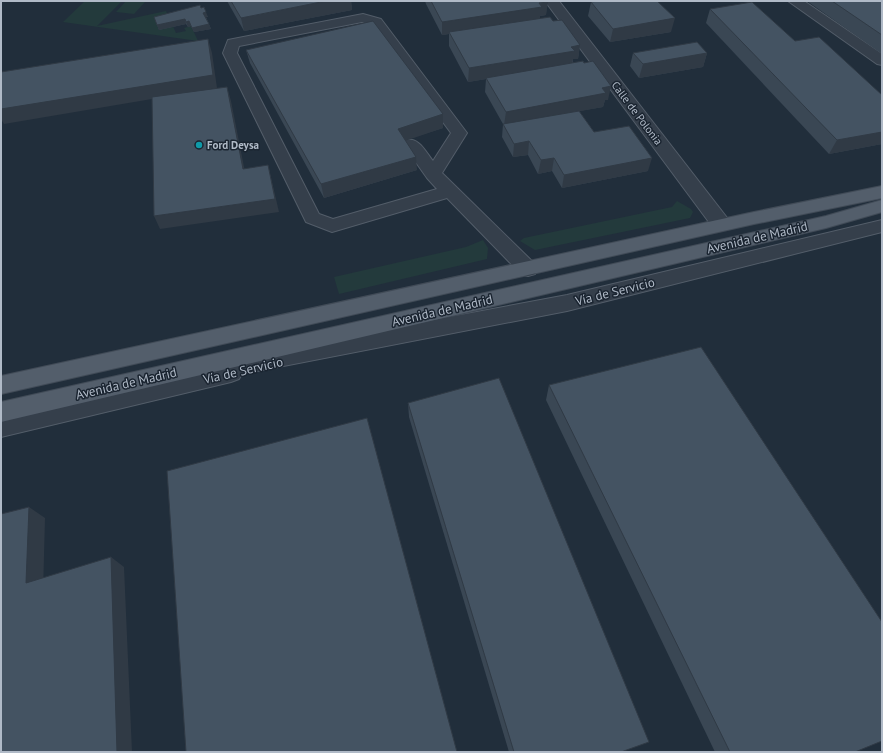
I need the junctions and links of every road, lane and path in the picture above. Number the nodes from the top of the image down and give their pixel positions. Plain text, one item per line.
1 (552, 1) edge
2 (795, 1) edge
3 (882, 61) edge
4 (411, 144) dead end
5 (433, 174) junction
6 (882, 187) edge
7 (450, 191) junction
8 (882, 192) edge
9 (810, 205) junction
10 (882, 206) edge
11 (882, 211) edge
12 (826, 222) junction
13 (721, 224) junction
14 (882, 226) edge
15 (528, 269) junction
16 (345, 346) junction
17 (1, 385) edge
18 (46, 402) junction
19 (1, 412) edge
20 (1, 427) edge

1 - 13 street, Calle de Polonia
2 - 3 street
4 - 5 street
5 - 7 street
5 - 7 street
6 - 9 street
7 - 15 street
8 - 9 main road, Avenida de Madrid
9 - 13 main road, Avenida de Madrid
10 - 12 main road, Avenida de Madrid
11 - 12 street
12 - 18 main road, Avenida de Madrid
13 - 15 main road, Avenida de Madrid
14 - 16 street, Vía de Servicio
15 - 17 main road, Avenida de Madrid
16 - 18 street, Vía de Servicio
16 - 20 street, Vía de Servicio
18 - 19 main road, Avenida de Madrid

